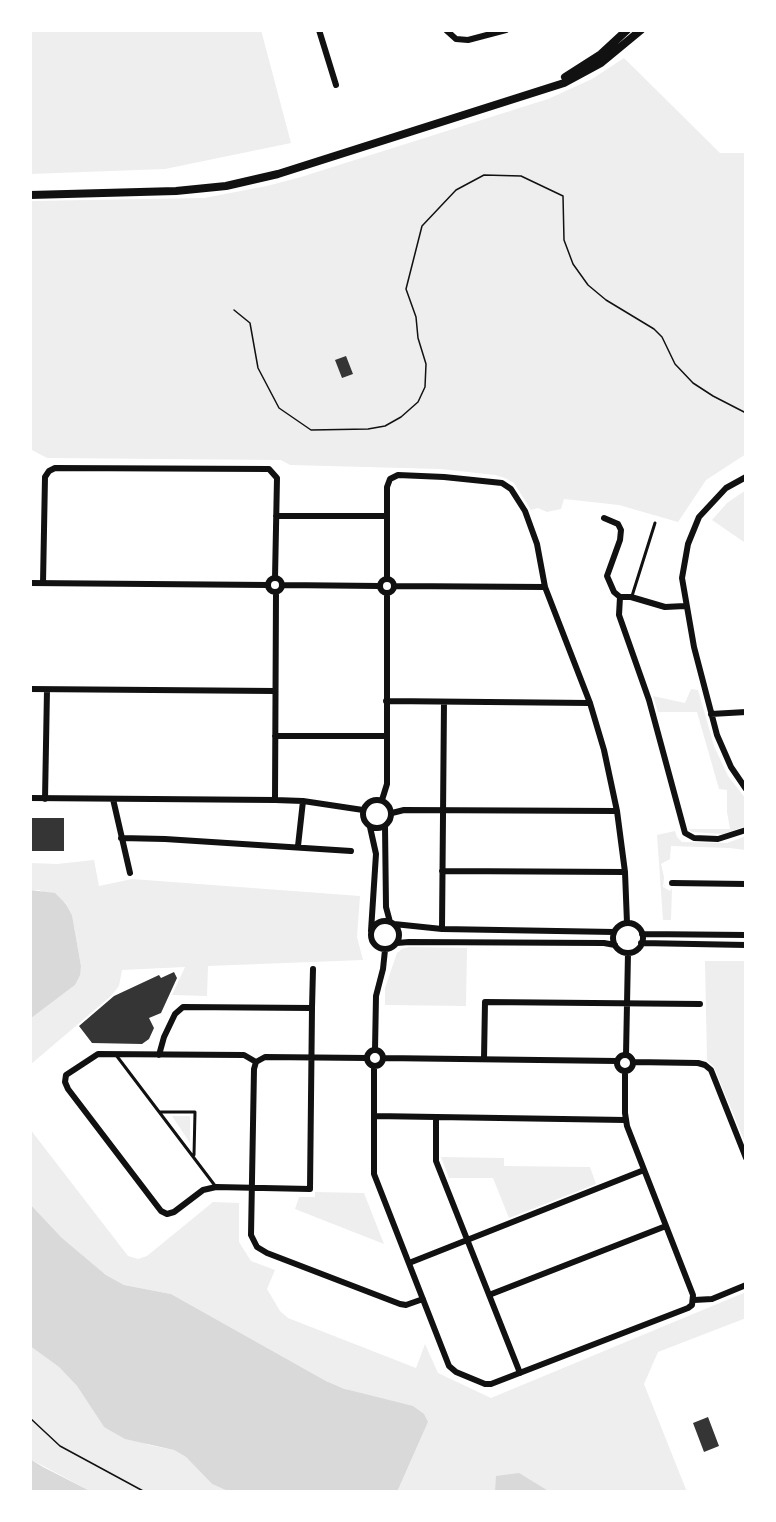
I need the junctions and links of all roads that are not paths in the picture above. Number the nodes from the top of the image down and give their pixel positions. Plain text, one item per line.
1 (319, 30) edge
2 (446, 30) edge
3 (506, 30) edge
4 (627, 30) edge
5 (641, 30) edge
6 (336, 85) dead end
7 (524, 96) junction
8 (30, 195) edge
9 (746, 477) edge
10 (276, 516) junction
11 (387, 516) junction
12 (604, 518) dead end
13 (655, 523) dead end
14 (275, 578) junction
15 (387, 578) junction
16 (30, 583) edge
17 (44, 583) junction
18 (268, 585) junction
19 (282, 585) junction
20 (380, 586) junction
21 (394, 586) junction
22 (546, 587) junction
23 (276, 592) junction
24 (387, 593) junction
25 (620, 597) junction
26 (631, 597) junction
27 (685, 606) junction
28 (30, 689) edge
29 (47, 690) junction
30 (275, 692) junction
31 (386, 701) junction
32 (444, 702) junction
33 (590, 703) junction
34 (746, 712) edge
35 (711, 714) junction
36 (275, 736) junction
37 (386, 736) junction
38 (746, 789) edge
39 (30, 798) edge
40 (45, 799) junction
41 (113, 799) junction
42 (275, 800) junction
43 (382, 800) junction
44 (303, 801) junction
45 (363, 810) junction
46 (443, 810) junction
47 (617, 811) junction
48 (392, 813) junction
49 (385, 826) junction
50 (370, 827) junction
51 (746, 830) edge
52 (121, 838) junction
53 (298, 846) junction
54 (351, 851) dead end
55 (442, 871) junction
56 (626, 872) junction
57 (130, 873) dead end
58 (672, 884) dead end
59 (746, 884) edge
60 (392, 923) junction
61 (627, 923) junction
62 (442, 929) junction
63 (371, 931) junction
64 (614, 932) junction
65 (642, 934) junction
66 (746, 935) edge
67 (397, 943) junction
68 (641, 943) junction
69 (615, 945) junction
70 (746, 945) edge
71 (385, 950) junction
72 (628, 953) junction
73 (313, 969) dead end
74 (627, 1004) junction
75 (700, 1004) dead end
76 (312, 1008) junction
77 (375, 1050) junction
78 (626, 1054) junction
79 (116, 1055) junction
80 (159, 1055) junction
81 (312, 1058) junction
82 (366, 1058) junction
83 (383, 1058) junction
84 (484, 1059) junction
85 (617, 1061) junction
86 (256, 1062) junction
87 (633, 1062) junction
88 (374, 1067) junction
89 (625, 1071) junction
90 (159, 1112) junction
91 (374, 1116) junction
92 (436, 1118) junction
93 (626, 1120) junction
94 (194, 1157) junction
95 (746, 1158) edge
96 (644, 1170) junction
97 (216, 1187) junction
98 (252, 1189) junction
99 (666, 1226) junction
100 (468, 1240) junction
101 (409, 1263) junction
102 (746, 1285) edge
103 (489, 1295) junction
104 (423, 1299) junction
105 (694, 1300) junction
106 (520, 1372) junction

1 - 6 street
2 - 3 street
4 - 7 main road
5 - 7 main road
7 - 8 main road
9 - 27 street
10 - 11 street
10 - 14 street
10 - 17 street
11 - 15 street
11 - 22 street
12 - 25 street
13 - 26 lane
14 - 18 street
14 - 19 street
15 - 20 street
15 - 21 street
16 - 17 street
17 - 18 street
18 - 23 street
19 - 20 street
19 - 23 street
20 - 24 street
21 - 22 street
21 - 24 street
22 - 33 street
23 - 30 street
24 - 31 street
25 - 26 street
25 - 51 street
26 - 27 street
27 - 35 street
28 - 29 street
29 - 30 street
29 - 40 street
30 - 36 street
31 - 32 street
31 - 37 street
32 - 33 street
32 - 46 street
33 - 47 street
34 - 35 street
35 - 38 street
36 - 37 street
36 - 42 street
37 - 43 street
39 - 40 street
40 - 41 street
41 - 42 street
41 - 52 street
42 - 44 street
43 - 45 street
43 - 48 street
44 - 45 street
44 - 53 street
45 - 50 street
46 - 47 street
46 - 48 street
46 - 55 street
47 - 56 street
48 - 49 street
49 - 50 street
49 - 60 street
50 - 63 street
52 - 53 street
52 - 57 street
53 - 54 street
55 - 56 street
55 - 62 street
56 - 61 street
58 - 59 street
60 - 62 street
60 - 63 street
60 - 67 street
61 - 64 street
61 - 65 street
62 - 64 street
63 - 71 street
64 - 69 street
65 - 66 street
65 - 68 street
67 - 69 street
67 - 71 street
68 - 70 street
68 - 72 street
69 - 72 street
71 - 77 street
72 - 74 street
73 - 76 street
74 - 75 street
74 - 78 street
74 - 84 street
76 - 80 street
76 - 81 street
77 - 82 street
77 - 83 street
78 - 85 street
78 - 87 street
79 - 80 street
79 - 90 lane
79 - 97 street
80 - 86 street
81 - 82 street
81 - 86 street
81 - 98 street
82 - 88 street
83 - 84 street
83 - 88 street
84 - 85 street
85 - 89 street
86 - 98 street
87 - 89 street
87 - 95 street
88 - 91 street
89 - 93 street
90 - 94 lane
90 - 94 lane
91 - 92 street
91 - 101 street
92 - 93 street
92 - 100 street
93 - 96 street
94 - 97 lane
96 - 99 street
96 - 100 street
97 - 98 street
98 - 104 street
99 - 103 street
99 - 105 street
100 - 101 street
100 - 103 street
101 - 104 street
102 - 105 street
103 - 106 street
104 - 106 street
105 - 106 street

